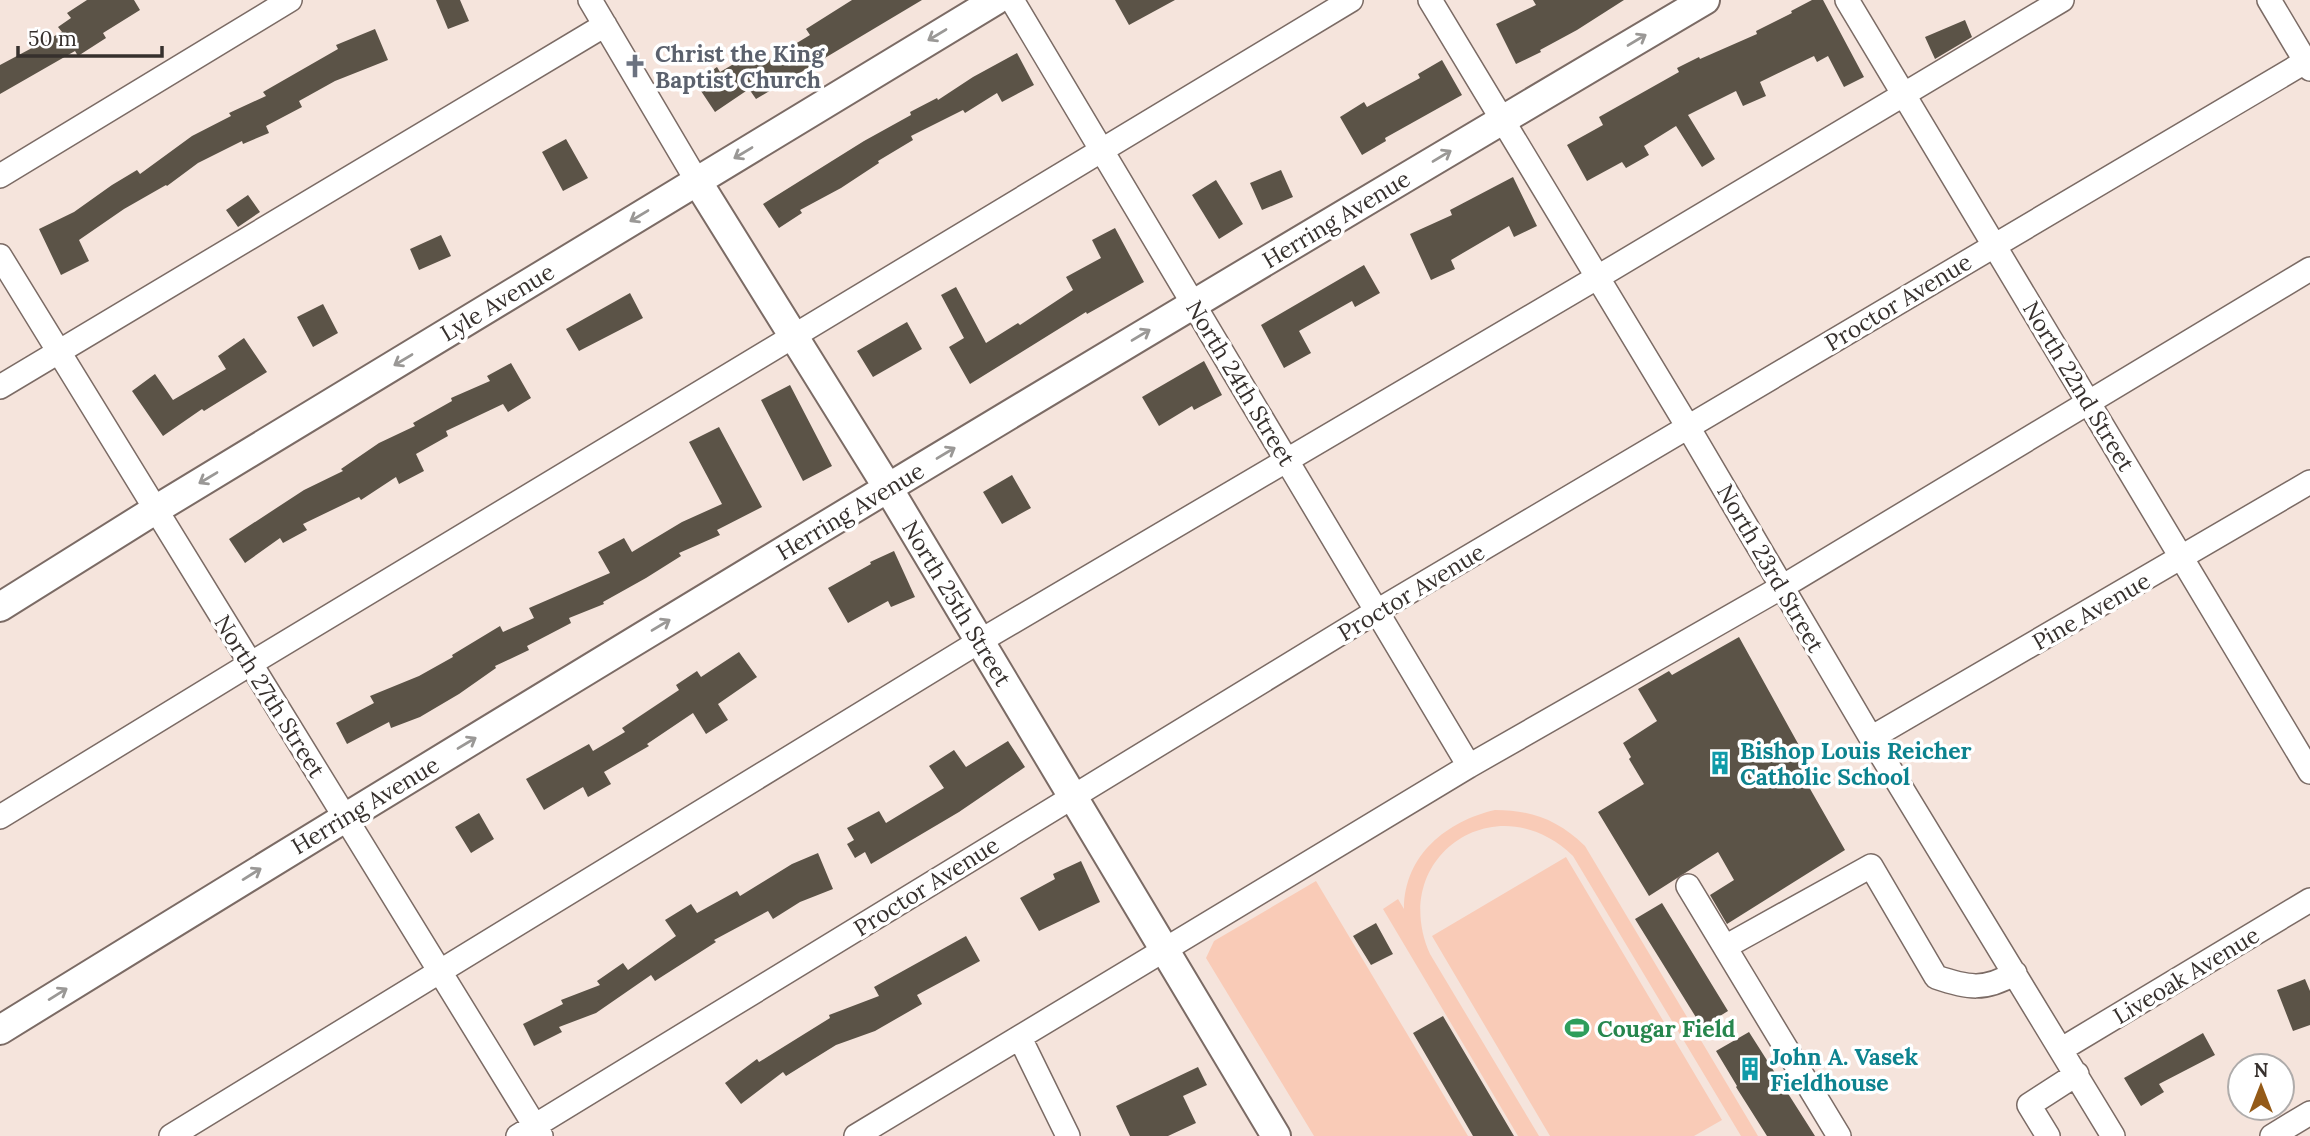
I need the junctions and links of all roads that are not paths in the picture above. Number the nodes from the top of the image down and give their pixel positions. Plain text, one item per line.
1 (290, 0) edge
2 (590, 0) edge
3 (996, 0) edge
4 (1012, 0) edge
5 (1351, 0) edge
6 (1430, 0) edge
7 (1705, 0) edge
8 (1847, 0) edge
9 (2062, 0) edge
10 (2269, 0) edge
11 (605, 25) junction
12 (2308, 63) edge
13 (1904, 95) junction
14 (1503, 119) junction
15 (1102, 151) junction
16 (0, 176) edge
17 (697, 181) junction
18 (1995, 245) junction
19 (0, 256) edge
20 (2310, 270) edge
21 (1598, 277) junction
22 (1193, 303) junction
23 (794, 337) junction
24 (59, 352) junction
25 (0, 387) edge
26 (2089, 403) junction
27 (1688, 427) junction
28 (1286, 459) junction
29 (2310, 482) edge
30 (888, 488) junction
31 (155, 510) junction
32 (2182, 558) junction
33 (1782, 587) junction
34 (0, 607) edge
35 (1377, 611) junction
36 (980, 641) junction
37 (250, 664) junction
38 (1871, 738) junction
39 (1469, 766) junction
40 (2310, 772) edge
41 (1072, 796) junction
42 (0, 817) edge
43 (344, 817) junction
44 (1688, 886) dead end
45 (2310, 900) edge
46 (1724, 947) junction
47 (1164, 949) junction
48 (439, 970) junction
49 (2015, 973) junction
50 (0, 1030) edge
51 (1020, 1038) junction
52 (2062, 1049) junction
53 (2077, 1074) junction
54 (2310, 1113) edge
55 (531, 1133) edge
56 (171, 1136) edge
57 (856, 1136) edge
58 (1068, 1136) edge
59 (1276, 1136) edge
60 (1839, 1136) edge
61 (2048, 1136) edge
62 (2113, 1136) edge
63 (2272, 1136) edge

1 - 16 street
2 - 11 street, North 25th Street
3 -> 17 main road, Lyle Avenue
4 - 15 street, North 24th Street
5 - 15 street
6 - 14 street, North 23rd Street
14 -> 7 main road, Herring Avenue
8 - 13 street, North 22nd Street
9 - 13 street
10 - 12 street
11 - 17 street, North 25th Street
11 - 24 street
12 - 18 street, Proctor Avenue
13 - 18 street, North 22nd Street
13 - 21 street
14 - 21 street, North 23rd Street
22 -> 14 main road, Herring Avenue
15 - 22 street, North 24th Street
15 - 23 street
17 - 23 main road, North 25th Street
17 -> 31 main road, Lyle Avenue
18 - 26 street, North 22nd Street
18 - 27 street, Proctor Avenue
19 - 24 street, North 27th Street
20 - 26 street
21 - 27 street, North 23rd Street
21 - 28 street
22 - 28 street, North 24th Street
30 -> 22 main road, Herring Avenue
23 - 30 main road, North 25th Street
23 - 37 street
24 - 25 street
24 - 31 street, North 27th Street
26 - 32 street, North 22nd Street
26 - 33 street
27 - 33 street, North 23rd Street
27 - 35 street, Proctor Avenue
28 - 35 street, North 24th Street
28 - 36 street
29 - 32 street, Pine Avenue
30 - 36 main road, North 25th Street
43 -> 30 main road, Herring Avenue
31 - 34 main road, Lyle Avenue
31 - 37 street, North 27th Street
32 - 38 street, Pine Avenue
32 - 40 street, North 22nd Street
33 - 38 street, North 23rd Street
33 - 39 street
35 - 39 street, North 24th Street
35 - 41 street, Proctor Avenue
36 - 41 main road, North 25th Street
36 - 48 street
37 - 42 street
37 - 43 street, North 27th Street
38 - 49 street, North 23rd Street
39 - 47 street
41 - 47 main road, North 25th Street
41 - 55 street, Proctor Avenue
43 - 48 street, North 27th Street
50 -> 43 main road, Herring Avenue
44 - 46 street
45 - 52 street, Liveoak Avenue
46 - 49 street
46 - 60 street
47 - 51 street
47 - 59 main road, North 25th Street
48 - 55 street, North 27th Street
48 - 56 street
49 - 52 street, North 23rd Street
51 - 57 street
51 - 58 street
52 - 53 street, North 23rd Street
53 - 61 street
53 - 62 street, North 23rd Street
54 - 63 street

